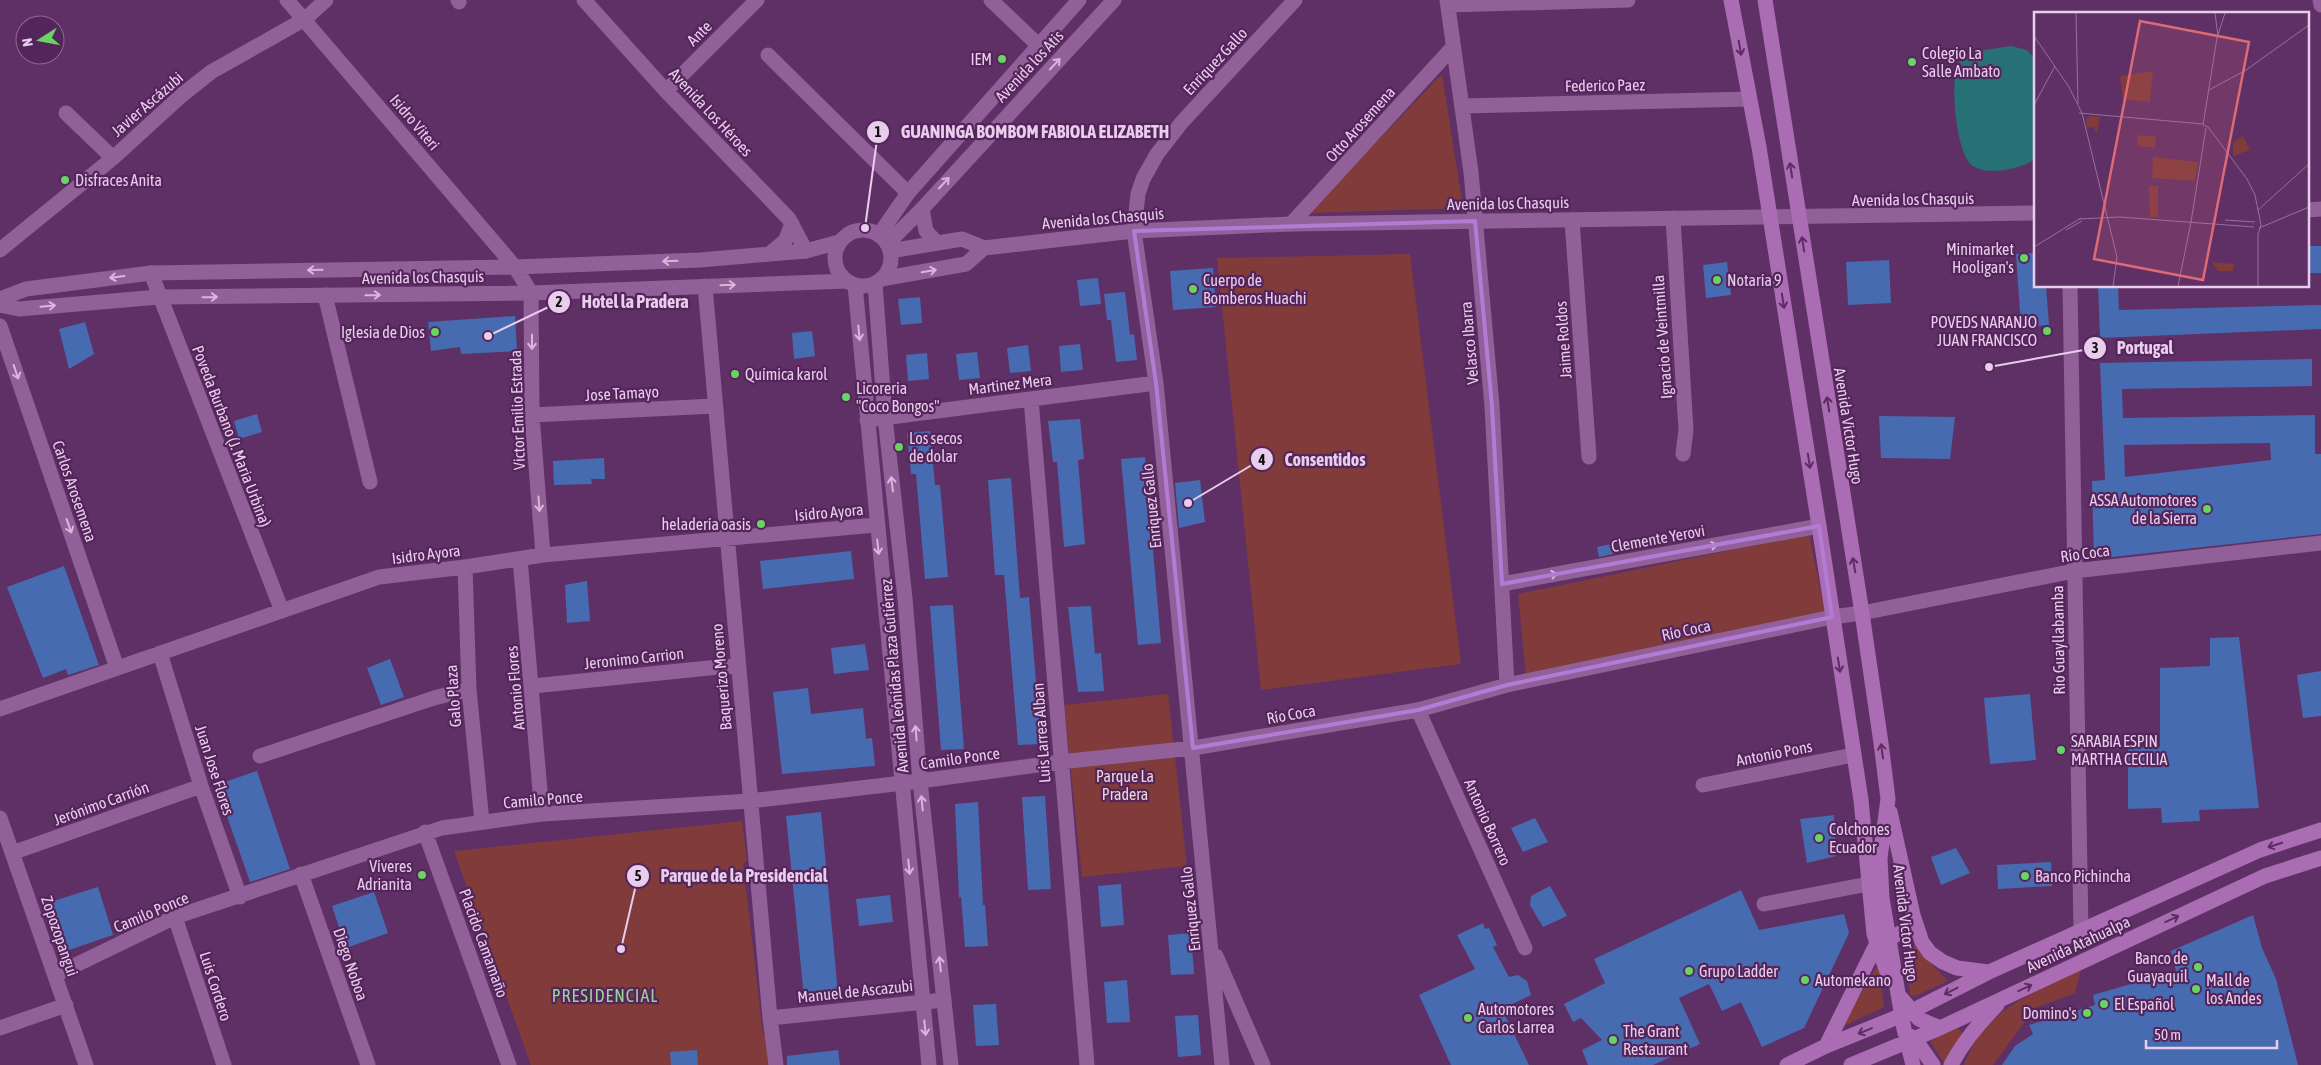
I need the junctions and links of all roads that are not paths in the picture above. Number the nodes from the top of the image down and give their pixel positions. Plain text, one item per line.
1 (287, 0) edge
2 (326, 0) edge
3 (584, 0) edge
4 (757, 0) edge
5 (991, 0) edge
6 (1079, 0) edge
7 (1114, 0) edge
8 (1295, 0) edge
9 (1628, 0) edge
10 (1731, 0) edge
11 (1765, 0) edge
12 (2320, 0) edge
13 (1447, 2) edge
14 (2321, 5) edge
15 (305, 19) junction
16 (1038, 45) junction
17 (1453, 47) junction
18 (768, 55) dead end
19 (666, 91) junction
20 (1749, 99) junction
21 (1462, 106) junction
22 (66, 113) dead end
23 (113, 158) junction
24 (908, 193) junction
25 (922, 209) junction
26 (2321, 209) edge
27 (2308, 210) edge
28 (2034, 213) edge
29 (1672, 218) junction
30 (1770, 218) junction
31 (1799, 218) junction
32 (1572, 220) junction
33 (1475, 221) junction
34 (792, 224) junction
35 (1292, 224) junction
36 (1134, 230) junction
37 (839, 242) junction
38 (885, 243) junction
39 (937, 243) junction
40 (984, 248) junction
41 (0, 250) edge
42 (806, 251) junction
43 (770, 254) junction
44 (515, 267) junction
45 (151, 273) junction
46 (878, 281) junction
47 (851, 283) junction
48 (704, 286) junction
49 (2070, 288) edge
50 (532, 293) junction
51 (325, 296) junction
52 (159, 297) junction
53 (0, 299) edge
54 (0, 305) edge
55 (0, 326) edge
56 (1156, 383) junction
57 (1030, 399) junction
58 (714, 406) junction
59 (532, 415) junction
60 (885, 417) junction
61 (867, 420) junction
62 (1683, 454) dead end
63 (1589, 457) dead end
64 (370, 482) dead end
65 (876, 525) junction
66 (1819, 526) junction
67 (726, 539) junction
68 (2321, 543) edge
69 (543, 555) junction
70 (520, 558) junction
71 (465, 568) junction
72 (2074, 570) junction
73 (1502, 584) junction
74 (282, 610) junction
75 (1862, 613) junction
76 (1832, 617) junction
77 (160, 653) junction
78 (738, 665) junction
79 (118, 668) junction
80 (533, 686) junction
81 (1507, 686) junction
82 (469, 689) junction
83 (0, 709) edge
84 (1418, 710) junction
85 (1193, 748) junction
86 (1853, 755) junction
87 (260, 756) dead end
88 (1060, 762) junction
89 (920, 782) junction
90 (900, 783) junction
91 (1703, 785) dead end
92 (201, 786) junction
93 (750, 800) junction
94 (1861, 800) junction
95 (1888, 803) junction
96 (542, 814) junction
97 (0, 818) edge
98 (482, 822) junction
99 (2321, 830) edge
100 (425, 832) junction
101 (12, 854) junction
102 (1880, 858) junction
103 (2321, 858) edge
104 (301, 874) junction
105 (1868, 884) junction
106 (240, 897) junction
107 (1764, 904) dead end
108 (1913, 915) junction
109 (175, 917) junction
110 (2081, 932) junction
111 (1875, 940) junction
112 (1211, 943) junction
113 (1525, 948) dead end
114 (1989, 972) junction
115 (55, 975) junction
116 (2004, 998) junction
117 (944, 1000) junction
118 (922, 1002) junction
119 (66, 1005) junction
120 (1910, 1012) junction
121 (770, 1018) junction
122 (1887, 1022) junction
123 (0, 1028) edge
124 (1940, 1028) junction
125 (1914, 1039) junction
126 (1826, 1046) junction
127 (86, 1065) edge
128 (224, 1065) edge
129 (368, 1065) edge
130 (509, 1065) edge
131 (776, 1065) edge
132 (928, 1065) edge
133 (951, 1065) edge
134 (1087, 1065) edge
135 (1222, 1065) edge
136 (1263, 1065) edge
137 (1787, 1065) edge
138 (1851, 1065) edge
139 (1913, 1065) edge
140 (1933, 1065) edge
141 (1951, 1065) edge

1 - 15 street, Isidro Viteri
2 - 15 street, Javier Ascázubi
3 - 19 street, Avenida Los Héroes
4 - 19 street, Ante
5 - 16 street
6 - 16 street, Avenida los Atis
25 -> 7 street, Avenida los Atis
8 - 36 street, Enriquez Gallo
9 - 13 street
10 -> 20 main road, Avenida Victor Hugo
31 -> 11 main road, Avenida Victor Hugo
12 - 14 street
13 - 17 street, Velasco Ibarra
15 - 23 street, Javier Ascázubi
15 - 44 street, Isidro Viteri
16 - 24 street, Avenida los Atis
17 - 21 street, Velasco Ibarra
17 - 35 street, Otto Arosemena
18 - 24 street
19 - 34 street, Avenida Los Héroes
20 - 21 street, Federico Paez
20 - 30 main road, Avenida Victor Hugo
21 - 33 street, Velasco Ibarra
22 - 23 street
23 - 41 street, Javier Ascázubi
24 - 38 street, Avenida los Atis
25 - 38 street, Avenida los Atis
25 - 39 street
26 - 27 street
28 - 31 street, Avenida los Chasquis
29 - 30 street, Avenida los Chasquis
29 - 32 street, Avenida los Chasquis
29 - 62 street, Ignacio de Veintmilla
30 - 31 street, Avenida los Chasquis
30 -> 66 main road, Avenida Victor Hugo
75 -> 31 main road, Avenida Victor Hugo
32 - 33 street, Avenida los Chasquis
32 - 63 street, Jaime Roldos
33 - 35 street, Avenida los Chasquis
33 - 73 street, Velasco Ibarra
34 - 42 street, Avenida Los Héroes
34 - 43 street
35 - 36 street, Avenida los Chasquis
36 - 40 street, Avenida los Chasquis
36 - 56 street, Enriquez Gallo
37 - 38 street
37 - 42 street, Avenida los Chasquis
37 - 47 street
38 - 39 street, Avenida los Chasquis
38 - 46 street
39 - 40 street, Avenida los Chasquis
46 -> 40 street
42 - 43 street, Avenida los Chasquis
43 -> 44 street, Avenida los Chasquis
44 -> 45 street, Avenida los Chasquis
44 - 50 street
45 - 52 street, Poveda Burbano (J. Maria Urbina)
45 -> 53 street, Avenida los Chasquis
46 - 47 street
46 - 60 street, Avenida Leónidas Plaza Gutiérrez
48 -> 47 street, Avenida los Chasquis
47 -> 61 street, Avenida Leónidas Plaza Gutiérrez
48 - 50 street, Avenida los Chasquis
48 - 58 street, Baquerizo Moreno
49 - 72 street, Rio Guayllabamba
51 -> 50 street, Avenida los Chasquis
50 -> 59 street, Victor Emilio Estrada
52 -> 51 street, Avenida los Chasquis
51 - 64 street
54 -> 52 street, Avenida los Chasquis
52 - 74 street, Poveda Burbano (J. Maria Urbina)
55 -> 79 street, Carlos Arosemena
56 - 57 street, Martinez Mera
56 - 85 street, Enriquez Gallo
57 - 60 street, Martinez Mera
57 - 88 street, Luis Larrea Alban
58 - 59 street, Jose Tamayo
58 - 67 street, Baquerizo Moreno
59 -> 69 street, Victor Emilio Estrada
60 - 61 street, Martinez Mera
89 -> 60 street, Avenida Leónidas Plaza Gutiérrez
61 - 65 street, Avenida Leónidas Plaza Gutiérrez
65 - 67 street, Isidro Ayora
65 -> 90 street, Avenida Leónidas Plaza Gutiérrez
73 -> 66 street, Clemente Yerovi
66 - 76 main road, Avenida Victor Hugo
67 - 69 street, Isidro Ayora
67 - 78 street, Baquerizo Moreno
68 - 72 street, Río Coca
69 - 70 street, Isidro Ayora
70 - 71 street, Isidro Ayora
70 - 80 street, Antonio Flores
71 - 74 street, Isidro Ayora
71 - 82 street, Galo Plaza
72 - 75 street, Río Coca
72 - 110 street, Rio Guayllabamba
73 - 81 street, Velasco Ibarra
74 - 77 street, Isidro Ayora
75 - 76 street, Río Coca
95 -> 75 main road, Avenida Victor Hugo
76 - 81 street, Río Coca
76 -> 86 main road, Avenida Victor Hugo
77 - 79 street, Isidro Ayora
77 - 92 street, Juan Jose Flores
78 - 80 street, Jeronimo Carrion
78 - 93 street, Baquerizo Moreno
79 - 83 street, Isidro Ayora
80 - 96 street, Antonio Flores
81 - 84 street, Río Coca
82 - 87 street
82 - 98 street, Galo Plaza
84 - 85 street, Río Coca
84 - 113 street, Antonio Borrero
85 - 88 street, Río Coca
85 - 112 street, Enriquez Gallo
86 - 91 street, Antonio Pons
86 - 94 main road, Avenida Victor Hugo
88 - 89 street, Camilo Ponce
88 - 134 street, Luis Larrea Alban
89 - 90 street, Camilo Ponce
117 -> 89 street, Avenida Leónidas Plaza Gutiérrez
90 - 93 street, Camilo Ponce
90 -> 118 street, Avenida Leónidas Plaza Gutiérrez
92 - 101 street, Jerónimo Carrión
92 - 106 street, Juan Jose Flores
93 - 96 street, Camilo Ponce
93 - 121 street, Baquerizo Moreno
94 - 102 main road, Avenida Victor Hugo
94 - 105 main road, Avenida Victor Hugo
95 - 102 main road, Avenida Victor Hugo
95 - 108 main road
96 - 98 street, Camilo Ponce
97 - 101 street, Zopozopangui
98 - 100 street, Camilo Ponce
99 -> 110 main road, Avenida Atahualpa
100 - 104 street, Camilo Ponce
100 - 130 street, Placido Camamaño
101 - 115 street, Zopozopangui
102 - 139 main road, Avenida Victor Hugo
116 -> 103 main road, Avenida Atahualpa
104 - 106 street, Camilo Ponce
104 - 129 street, Diego Noboa
105 - 107 street
105 - 111 main road, Avenida Victor Hugo
106 - 109 street, Camilo Ponce
108 - 111 main road
108 - 114 main road
109 - 115 street, Camilo Ponce
109 - 128 street, Luis Cordero
110 - 114 main road, Avenida Atahualpa
111 - 120 main road, Avenida Victor Hugo
111 - 126 main road
112 - 135 street, Enriquez Gallo
112 - 136 street
114 -> 120 main road, Avenida Atahualpa
115 - 119 street, Zopozopangui
116 - 124 main road, Avenida Atahualpa
116 - 141 main road
117 - 118 street, Manuel de Ascazubi
117 - 133 street, Avenida Leónidas Plaza Gutiérrez
118 - 121 street, Manuel de Ascazubi
118 -> 132 street, Avenida Leónidas Plaza Gutiérrez
119 - 123 street
119 - 127 street, Zopozopangui
120 - 122 main road, Avenida Atahualpa
120 - 124 main road
121 - 131 street, Baquerizo Moreno
122 - 125 main road
122 -> 126 main road, Avenida Atahualpa
124 - 125 main road, Avenida Atahualpa
125 - 138 main road, Avenida Atahualpa
125 - 140 main road
126 - 137 main road, Avenida Atahualpa

